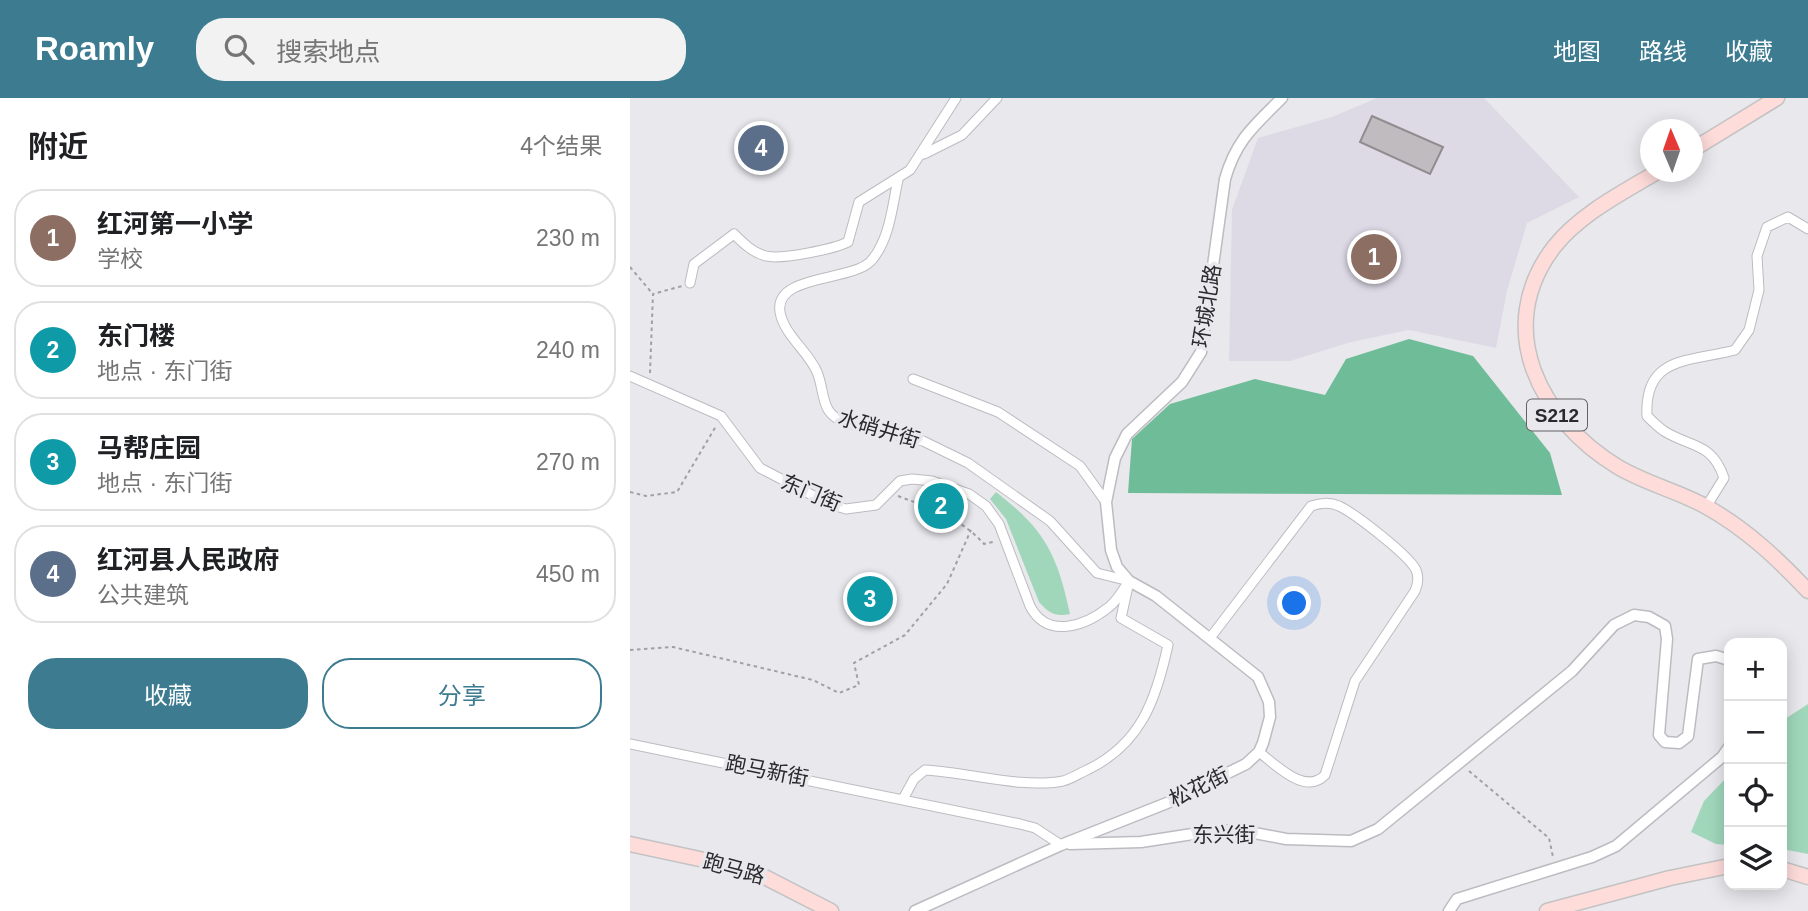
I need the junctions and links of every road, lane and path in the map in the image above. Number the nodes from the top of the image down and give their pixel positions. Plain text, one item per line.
1 (956, 98) edge
2 (997, 98) edge
3 (1282, 98) edge
4 (1777, 98) edge
5 (1703, 143) edge
6 (922, 155) junction
7 (898, 180) junction
8 (1640, 182) edge
9 (1808, 229) edge
10 (630, 267) edge
11 (690, 283) joint
12 (653, 294) junction
13 (630, 376) edge
14 (913, 379) dead end
15 (649, 385) junction
16 (721, 416) junction
17 (630, 492) edge
18 (885, 495) junction
19 (1106, 502) junction
20 (1706, 506) junction
21 (971, 530) junction
22 (1005, 540) junction
23 (1129, 581) junction
24 (1808, 591) edge
25 (1210, 638) junction
26 (630, 650) edge
27 (1724, 658) edge
28 (630, 744) edge
29 (1259, 752) junction
30 (1724, 754) edge
31 (1460, 763) junction
32 (903, 799) junction
33 (630, 844) edge
34 (1061, 845) junction
35 (1724, 867) edge
36 (1555, 869) junction
37 (1787, 871) edge
38 (1808, 877) edge
39 (831, 911) edge
40 (915, 911) edge
41 (1450, 911) edge
42 (1547, 911) edge

1 - 6 street
2 - 6 street
3 - 19 street, 环城北路
4 - 5 main road
6 - 7 street
7 - 11 street
7 - 23 street, 水硝井街
8 - 20 main road, S212
9 - 20 street
10 - 12 path
11 - 12 path
12 - 15 path
13 - 15 street, 东门街
14 - 19 street
15 - 16 street, 东门街
16 - 17 path
16 - 18 street, 东门街
18 - 21 path
18 - 22 street, 东门街
19 - 23 street, 环城北路
20 - 24 main road, S212
21 - 22 path
21 - 26 path
22 - 23 street, 东门街
23 - 25 street
23 - 32 street
25 - 29 street
25 - 29 street
27 - 31 street, 东兴街
28 - 32 street, 跑马新街
29 - 34 street, 松花街
30 - 36 street
31 - 34 street, 东兴街
31 - 36 path
32 - 34 street
33 - 39 main road, 跑马路
34 - 40 street, 松花街
35 - 42 main road
36 - 41 street
37 - 38 main road

